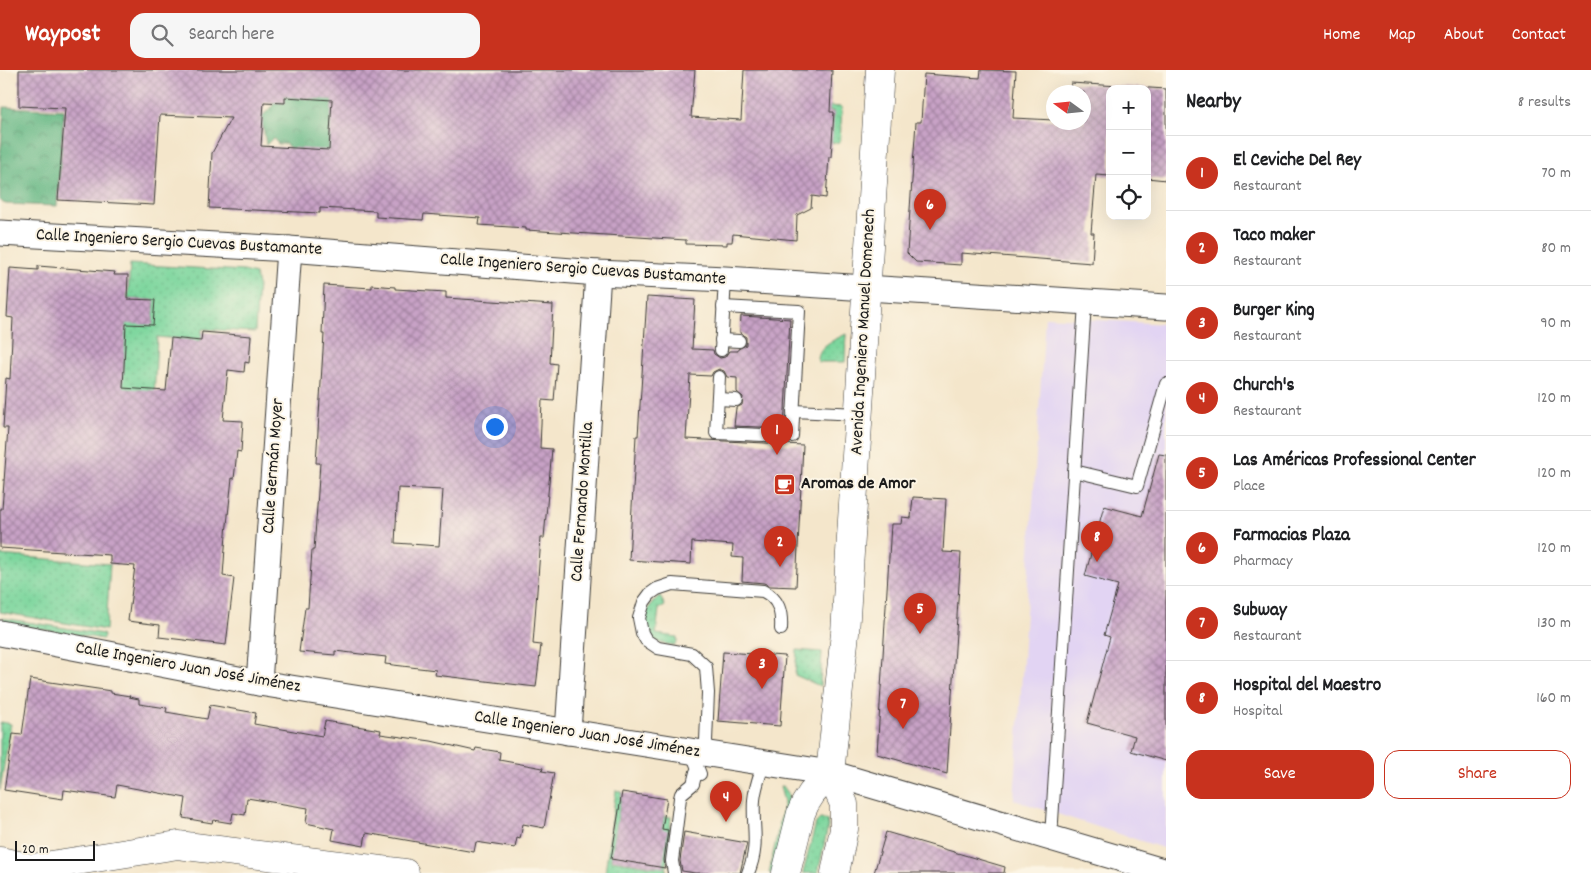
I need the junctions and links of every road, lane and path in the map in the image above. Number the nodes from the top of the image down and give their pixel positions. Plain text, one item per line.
1 (880, 70) edge
2 (0, 233) edge
3 (289, 249) junction
4 (598, 273) junction
5 (725, 279) junction
6 (866, 288) junction
7 (1085, 303) junction
8 (723, 307) junction
9 (1166, 307) edge
10 (739, 341) dead end
11 (719, 377) dead end
12 (1166, 384) edge
13 (718, 399) junction
14 (736, 400) dead end
15 (791, 405) junction
16 (859, 414) junction
17 (1074, 471) junction
18 (781, 628) dead end
19 (0, 633) edge
20 (259, 683) junction
21 (568, 732) junction
22 (687, 751) junction
23 (715, 755) junction
24 (764, 762) junction
25 (830, 773) junction
26 (1050, 837) junction
27 (0, 861) edge
28 (44, 870) edge
29 (1166, 872) edge
30 (405, 873) edge
31 (674, 873) edge
32 (748, 873) edge
33 (786, 873) edge
34 (836, 873) edge

1 - 6 main road, Avenida Ingeniero Manuel Domenech
2 - 3 street, Calle Ingeniero Sergio Cuevas Bustamante
3 - 4 street, Calle Ingeniero Sergio Cuevas Bustamante
3 - 20 street, Calle Germán Moyer
4 - 5 street, Calle Ingeniero Sergio Cuevas Bustamante
4 - 21 street, Calle Fernando Montilla
5 - 6 street, Calle Ingeniero Sergio Cuevas Bustamante
5 - 8 lane
6 - 7 street, Calle Ingeniero Sergio Cuevas Bustamante
6 - 16 main road, Avenida Ingeniero Manuel Domenech
7 - 9 street, Calle Ingeniero Sergio Cuevas Bustamante
7 - 17 lane
8 - 10 lane
8 - 15 lane
11 - 13 lane
12 - 17 lane
13 - 14 lane
13 - 15 lane
15 - 16 lane
16 - 25 main road, Avenida Ingeniero Manuel Domenech
17 - 26 lane
18 - 23 lane
19 - 20 street, Calle Ingeniero Juan José Jiménez
20 - 21 street, Calle Ingeniero Juan José Jiménez
21 - 22 street, Calle Ingeniero Juan José Jiménez
22 - 23 street, Calle Ingeniero Juan José Jiménez
22 - 31 lane
23 - 24 street, Calle Ingeniero Juan José Jiménez
24 - 25 street, Calle Ingeniero Juan José Jiménez
24 - 32 lane
25 - 26 street, Calle Ingeniero Juan José Jiménez
25 - 33 main road
25 - 34 main road
26 - 29 street, Calle Ingeniero Juan José Jiménez
27 - 28 main road
28 - 30 main road

